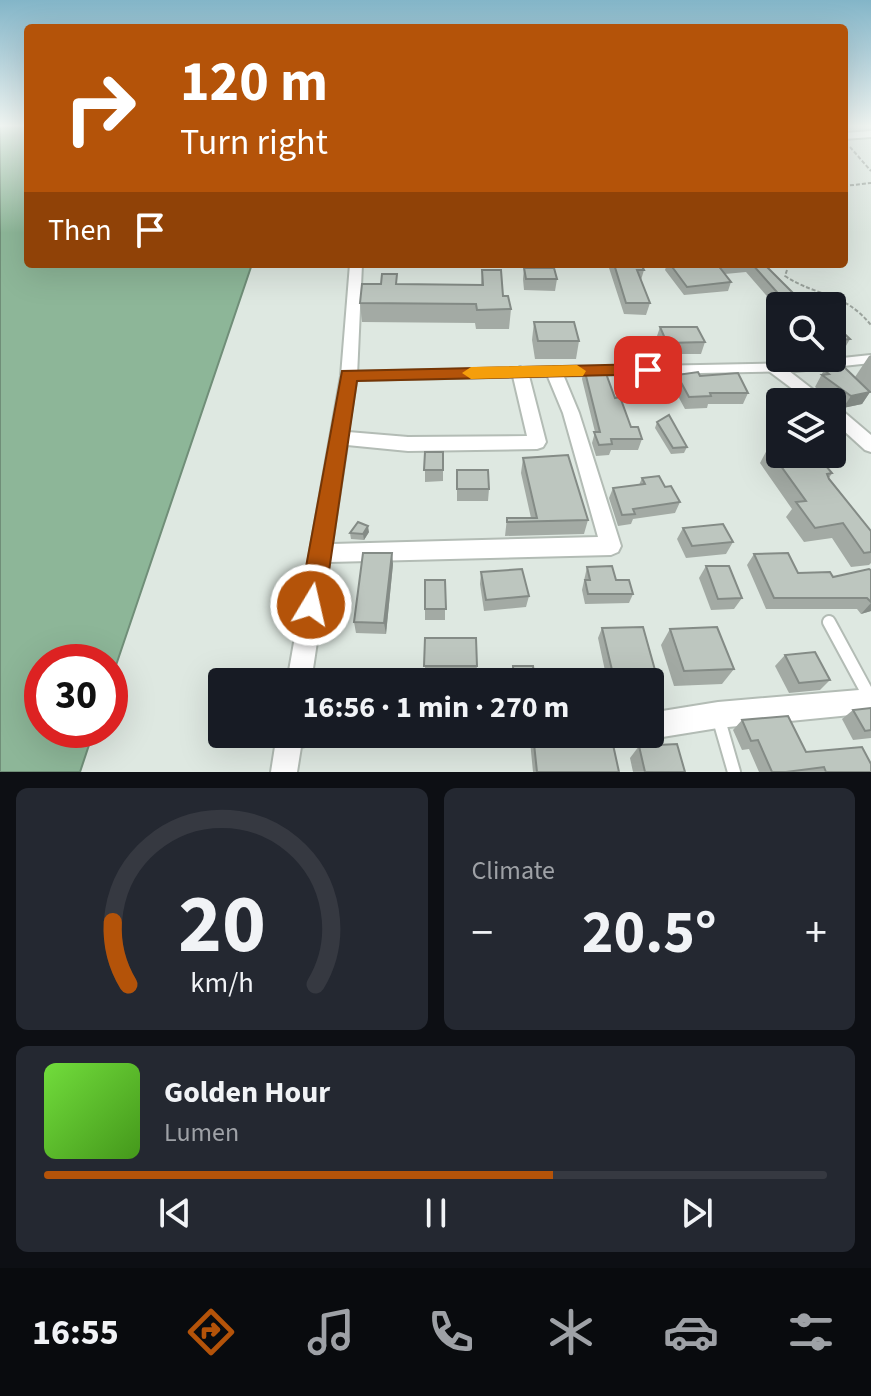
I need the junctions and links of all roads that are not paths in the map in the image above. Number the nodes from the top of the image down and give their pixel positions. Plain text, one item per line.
1 (356, 268) edge
2 (871, 359) edge
3 (846, 362) edge
4 (766, 368) edge
5 (520, 372) junction
6 (554, 372) junction
7 (780, 372) edge
8 (349, 376) junction
9 (802, 388) edge
10 (846, 423) edge
11 (338, 438) junction
12 (871, 445) edge
13 (320, 553) junction
14 (829, 622) dead end
15 (301, 668) edge
16 (871, 701) edge
17 (718, 715) junction
18 (664, 724) edge
19 (288, 748) edge
20 (284, 772) edge
21 (734, 772) edge

1 - 8 street
2 - 3 lane
4 - 6 lane
5 - 6 lane
5 - 8 lane
5 - 11 street
6 - 13 street
7 - 9 street
8 - 11 street
10 - 12 street
11 - 13 street
13 - 15 street
14 - 16 lane
16 - 17 street
17 - 18 street
17 - 21 lane
19 - 20 street

